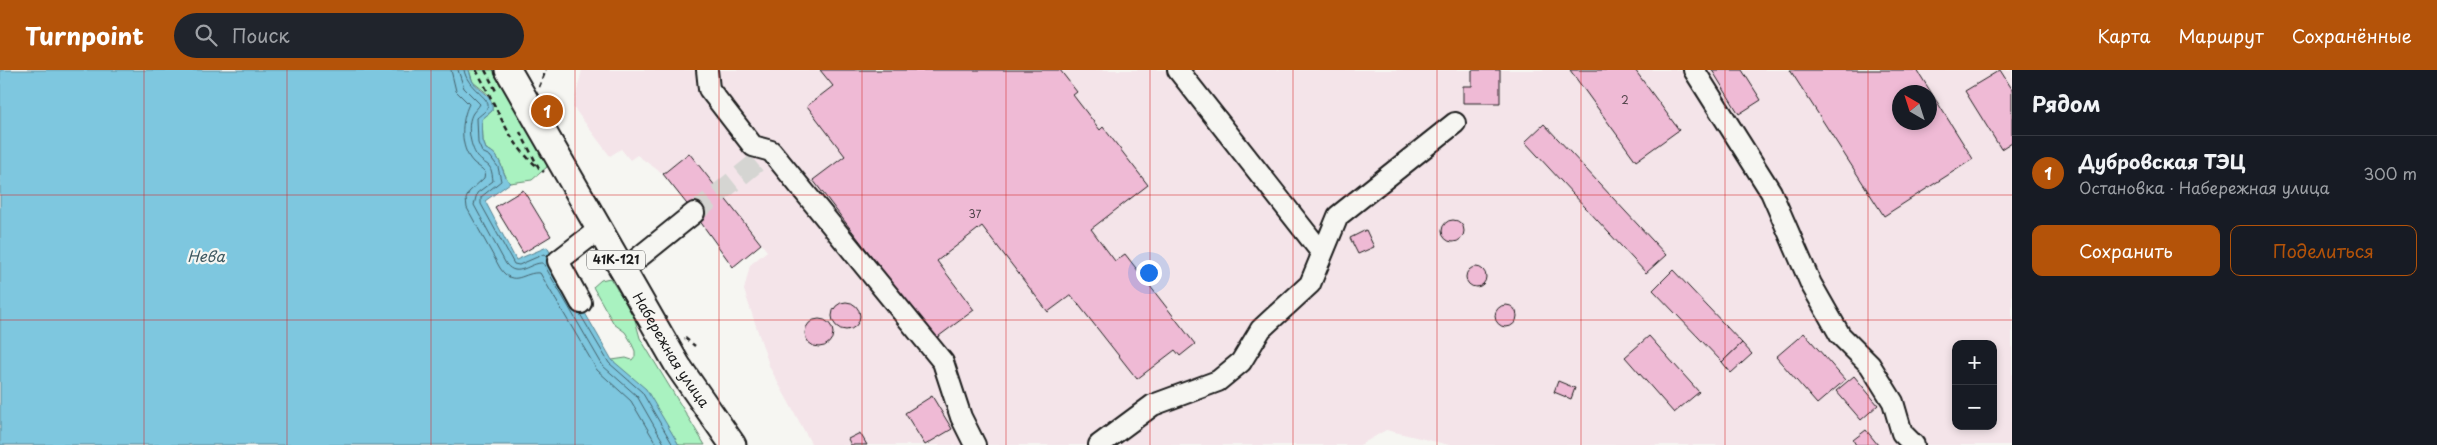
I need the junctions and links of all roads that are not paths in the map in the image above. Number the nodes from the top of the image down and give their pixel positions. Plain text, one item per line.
1 (508, 70) edge
2 (707, 70) edge
3 (1178, 70) edge
4 (1694, 70) edge
5 (1454, 123) dead end
6 (694, 213) tunnel mouth
7 (598, 230) junction
8 (1322, 252) junction
9 (622, 271) junction
10 (581, 303) dead end
11 (733, 445) edge
12 (975, 445) edge
13 (1099, 445) edge
14 (1914, 445) edge

1 - 7 main road, Набережная улица / 41К-121
2 - 12 lane
3 - 8 lane
4 - 14 lane
5 - 8 lane
6 - 9 lane
7 - 9 main road, Набережная улица / 41К-121
7 - 10 lane
8 - 13 lane
9 - 11 main road, Набережная улица / 41К-121

